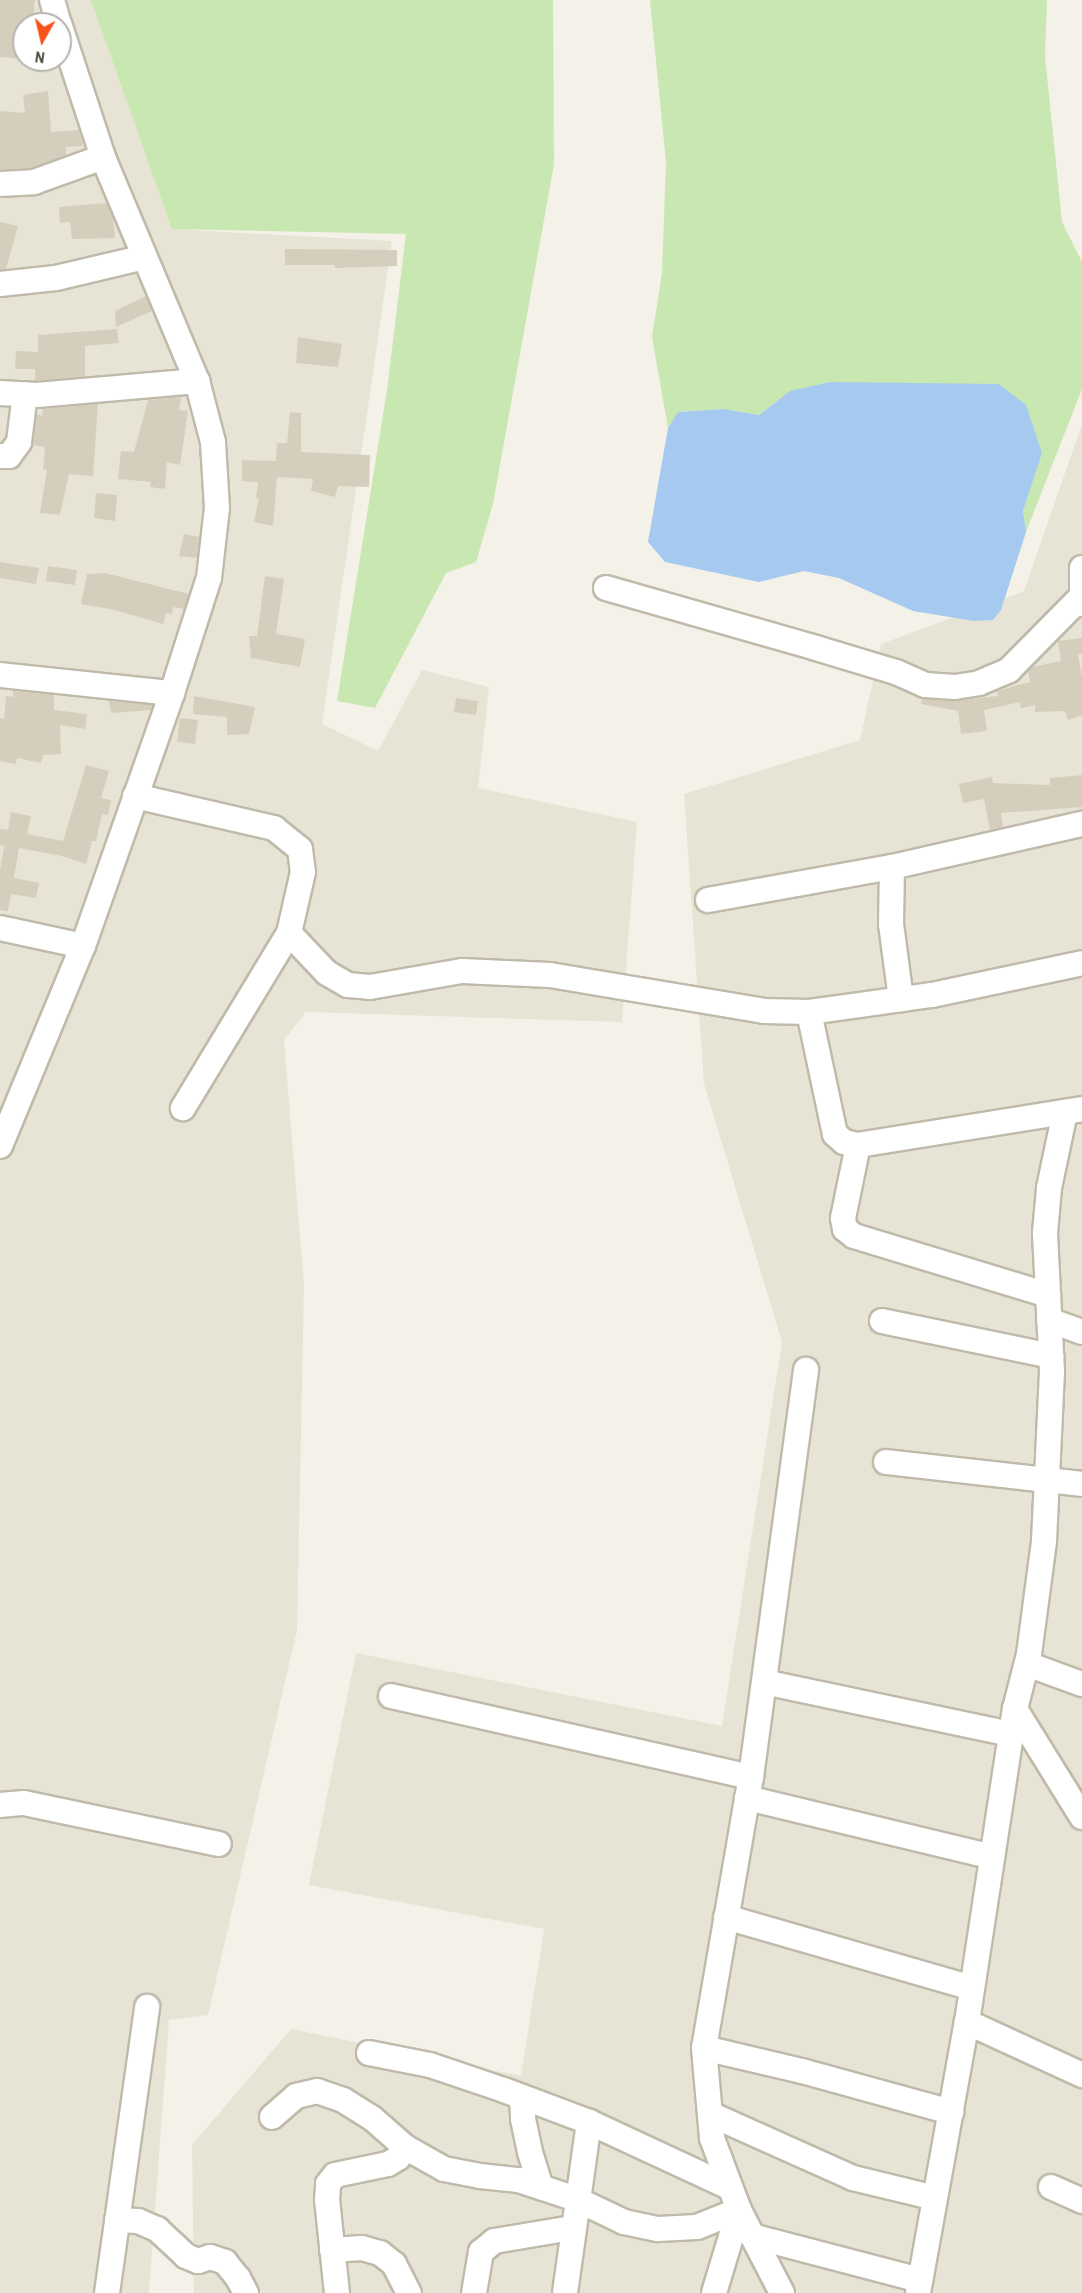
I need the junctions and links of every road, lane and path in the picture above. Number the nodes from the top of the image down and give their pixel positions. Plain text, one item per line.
1 (72, 62) edge
2 (103, 157) junction
3 (0, 184) edge
4 (145, 257) junction
5 (0, 284) edge
6 (197, 381) junction
7 (0, 393) edge
8 (25, 394) junction
9 (0, 456) edge
10 (1082, 568) edge
11 (606, 588) dead end
12 (1081, 601) edge
13 (0, 675) edge
14 (172, 693) junction
15 (135, 796) junction
16 (1082, 824) edge
17 (892, 867) junction
18 (708, 900) dead end
19 (0, 928) edge
20 (289, 933) junction
21 (83, 946) junction
22 (1082, 963) edge
23 (901, 999) junction
24 (809, 1012) junction
25 (183, 1108) dead end
26 (1074, 1110) edge
27 (858, 1145) junction
28 (0, 1146) edge
29 (1048, 1295) junction
30 (1049, 1320) junction
31 (882, 1321) dead end
32 (1082, 1332) edge
33 (1051, 1356) junction
34 (806, 1370) dead end
35 (886, 1462) dead end
36 (1048, 1479) junction
37 (1082, 1484) edge
38 (1027, 1664) junction
39 (764, 1682) junction
40 (1082, 1684) edge
41 (391, 1696) dead end
42 (1015, 1710) junction
43 (1011, 1734) junction
44 (749, 1788) junction
45 (0, 1804) edge
46 (1082, 1817) edge
47 (219, 1844) dead end
48 (992, 1857) junction
49 (726, 1917) junction
50 (972, 1988) junction
51 (147, 2007) dead end
52 (967, 2022) junction
53 (704, 2048) junction
54 (369, 2053) dead end
55 (1082, 2075) edge
56 (522, 2097) junction
57 (951, 2112) junction
58 (710, 2114) junction
59 (272, 2116) dead end
60 (589, 2122) junction
61 (405, 2147) junction
62 (541, 2187) junction
63 (729, 2187) junction
64 (1051, 2187) dead end
65 (935, 2198) junction
66 (576, 2199) junction
67 (1082, 2201) edge
68 (739, 2210) junction
69 (117, 2220) junction
70 (572, 2229) junction
71 (752, 2236) junction
72 (332, 2250) junction
73 (919, 2286) edge
74 (107, 2293) edge
75 (246, 2293) edge
76 (337, 2293) edge
77 (409, 2293) edge
78 (474, 2293) edge
79 (565, 2293) edge
80 (714, 2293) edge
81 (782, 2293) edge

1 - 2 street
2 - 3 street
2 - 4 street
4 - 5 street
4 - 6 street
6 - 8 street
6 - 14 street
7 - 8 street
8 - 9 street
10 - 12 street
11 - 12 street
13 - 14 street
14 - 15 street
15 - 20 street
15 - 21 street
16 - 17 street
17 - 18 street
17 - 23 street
19 - 21 street
20 - 24 street
20 - 25 street
21 - 28 street
22 - 23 street
23 - 24 street
24 - 27 street
26 - 27 street
26 - 29 street
27 - 29 street
29 - 30 street
30 - 32 street
30 - 33 street
31 - 33 street
33 - 36 street
34 - 39 street
35 - 36 street
36 - 37 street
36 - 38 street
38 - 40 street
38 - 42 street
39 - 43 street
39 - 44 street
41 - 44 street
42 - 43 street
42 - 46 street
43 - 48 street
44 - 48 street
44 - 49 street
45 - 47 street
48 - 50 street
49 - 50 street
49 - 53 street
50 - 52 street
51 - 69 street
52 - 55 street
52 - 57 street
53 - 57 street
53 - 58 street
54 - 56 street
56 - 60 street
56 - 62 street
57 - 65 street
58 - 63 street
58 - 65 street
59 - 61 street
60 - 63 street
60 - 66 street
61 - 62 street
61 - 72 street
62 - 66 street
63 - 68 street
64 - 67 street
65 - 73 street
66 - 68 street
66 - 70 street
68 - 71 street
68 - 80 street
69 - 74 street
69 - 75 street
70 - 78 street
70 - 79 street
71 - 73 street
71 - 81 street
72 - 76 street
72 - 77 street

